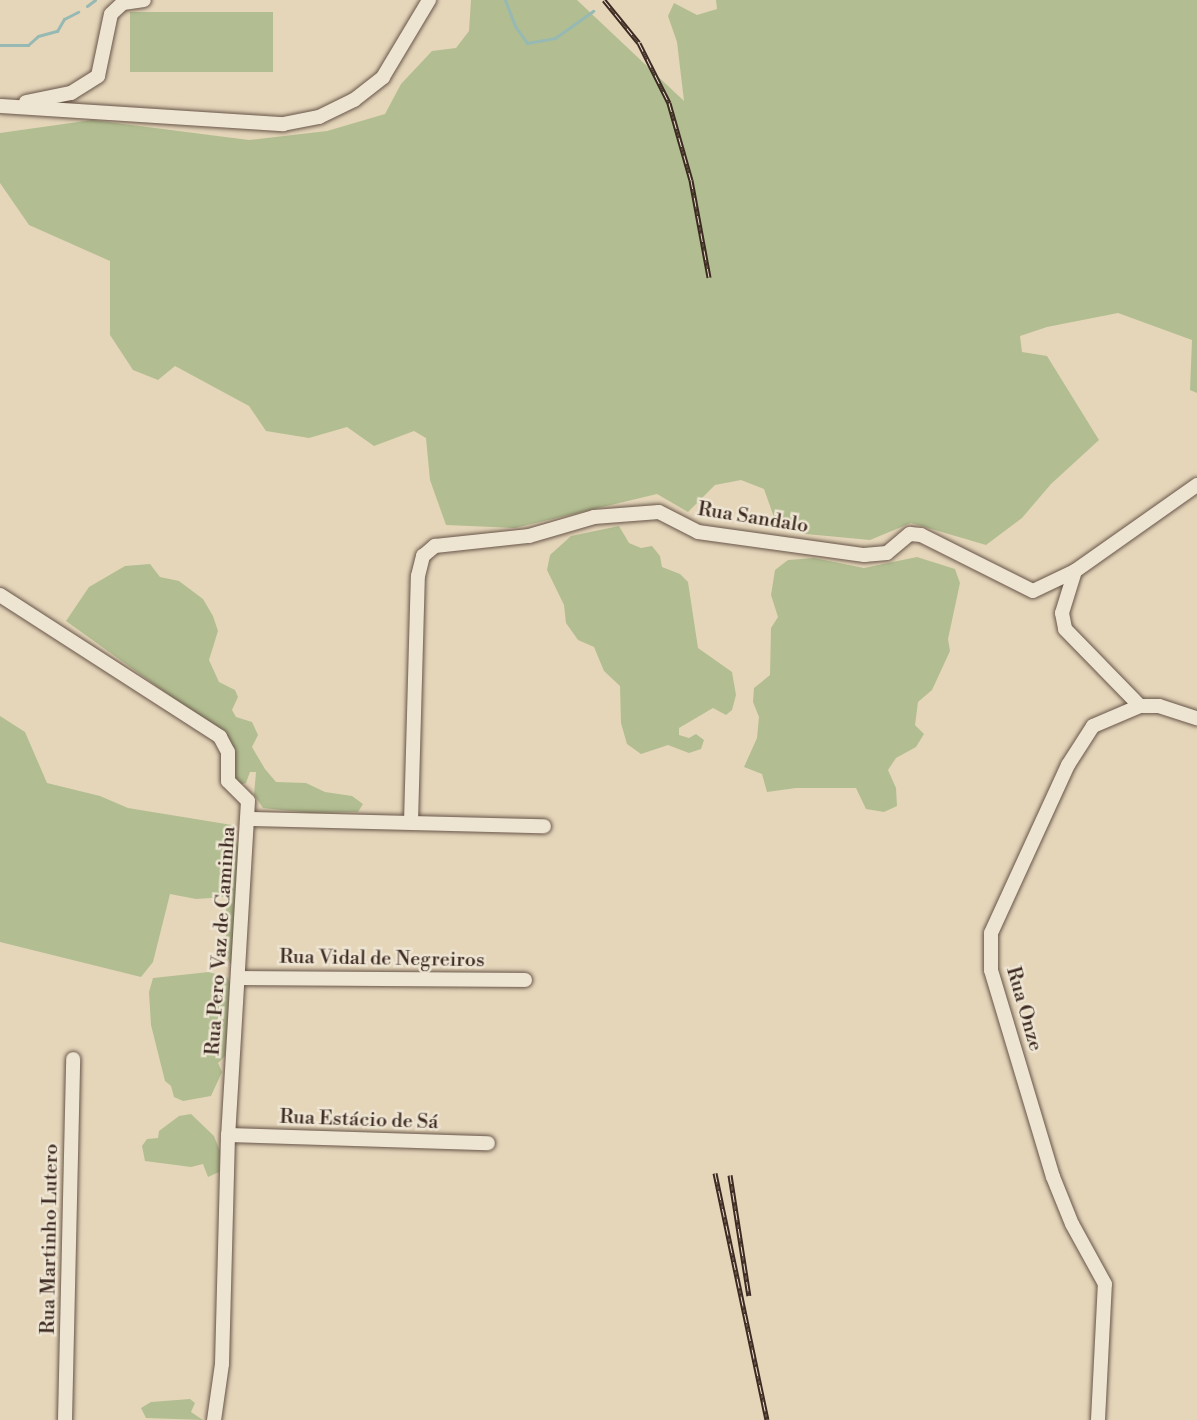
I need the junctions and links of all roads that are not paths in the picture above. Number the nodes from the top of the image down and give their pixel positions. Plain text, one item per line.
1 (144, 0) edge
2 (429, 0) edge
3 (1, 106) edge
4 (1197, 484) edge
5 (1075, 571) junction
6 (0, 595) edge
7 (1140, 706) junction
8 (1197, 718) edge
9 (249, 819) junction
10 (411, 822) junction
11 (544, 826) dead end
12 (240, 978) junction
13 (525, 980) dead end
14 (73, 1059) dead end
15 (228, 1135) junction
16 (489, 1143) dead end
17 (66, 1420) edge
18 (214, 1420) edge
19 (1098, 1420) edge

1 - 3 street
2 - 3 street
4 - 5 street, Rua Sandalo
5 - 7 street
5 - 10 street, Rua Sandalo
6 - 9 street, Rua Pero Vaz de Caminha
7 - 8 street, Rua Onze
7 - 19 street, Rua Onze
9 - 10 street
9 - 12 street, Rua Pero Vaz de Caminha
10 - 11 street
12 - 13 street, Rua Vidal de Negreiros
12 - 15 street, Rua Pero Vaz de Caminha
14 - 17 street, Rua Martinho Lutero
15 - 16 street, Rua Estácio de Sá
15 - 18 street, Rua Pero Vaz de Caminha

